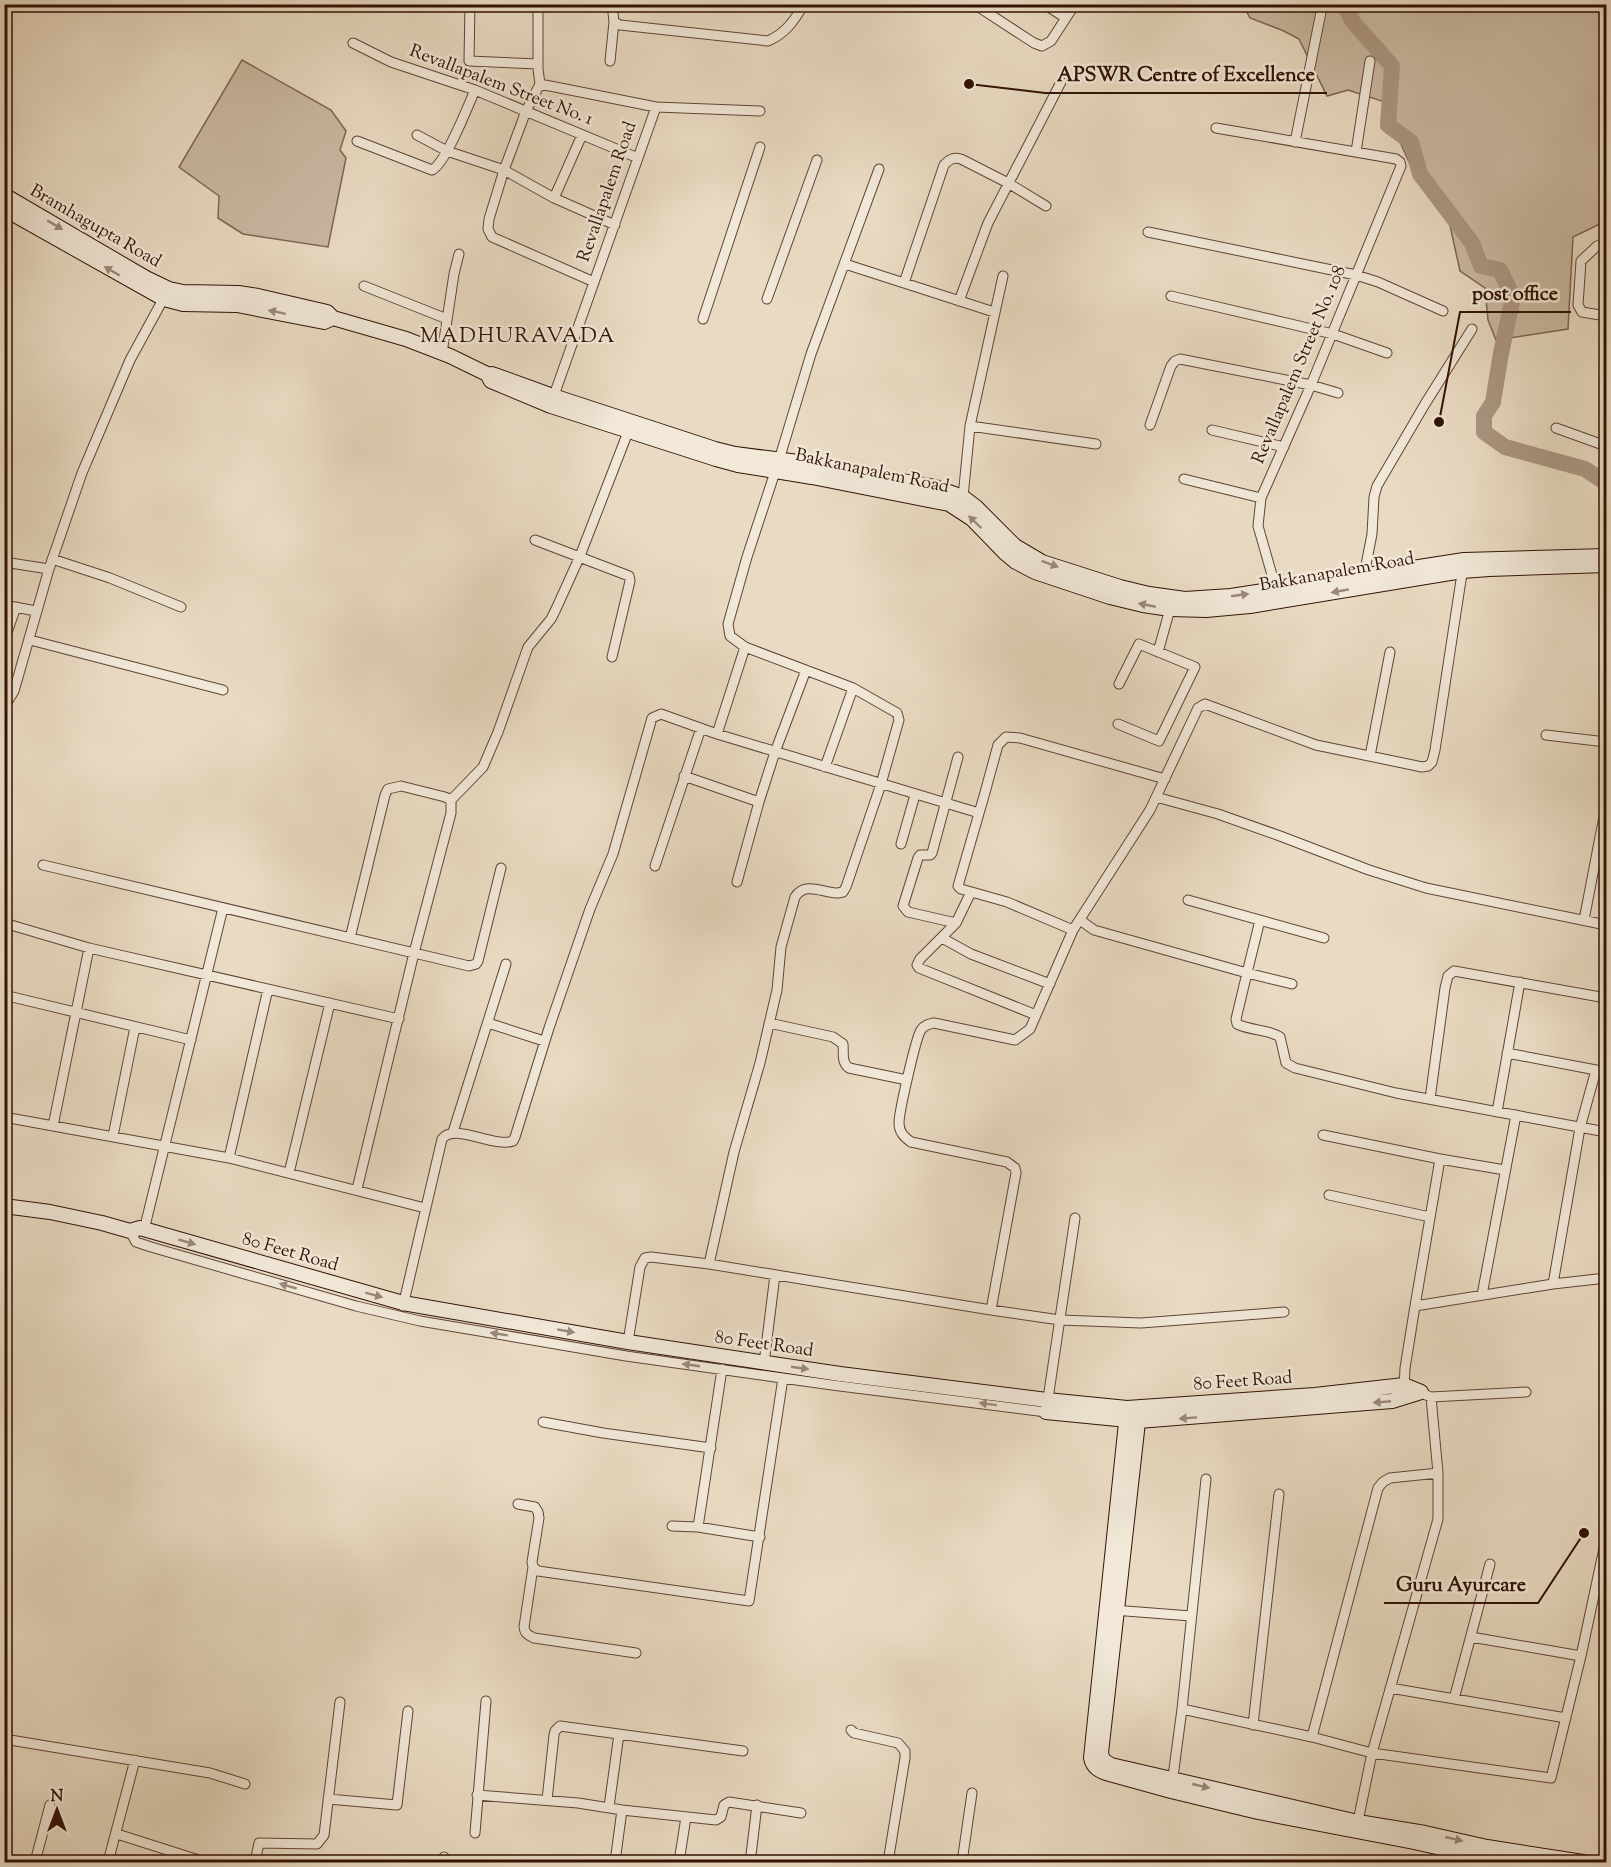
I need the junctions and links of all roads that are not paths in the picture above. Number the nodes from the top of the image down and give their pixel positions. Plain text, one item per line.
1 (470, 4) edge
2 (538, 4) edge
3 (612, 4) edge
4 (804, 4) edge
5 (974, 4) edge
6 (1044, 4) edge
7 (1075, 4) edge
8 (1321, 12) dead end
9 (1066, 18) junction
10 (614, 22) junction
11 (353, 43) dead end
12 (610, 61) dead end
13 (1371, 61) dead end
14 (538, 64) junction
15 (1061, 82) dead end
16 (540, 84) junction
17 (476, 90) junction
18 (656, 107) junction
19 (526, 111) junction
20 (760, 111) dead end
21 (1216, 128) dead end
22 (417, 135) dead end
23 (582, 135) junction
24 (357, 141) dead end
25 (1295, 142) junction
26 (760, 147) dead end
27 (447, 151) junction
28 (1356, 152) junction
29 (638, 158) junction
30 (817, 160) dead end
31 (879, 169) dead end
32 (504, 170) junction
33 (1008, 183) junction
34 (4, 195) edge
35 (554, 198) junction
36 (1047, 206) dead end
37 (4, 209) edge
38 (615, 225) junction
39 (1148, 232) dead end
40 (1606, 243) edge
41 (459, 254) dead end
42 (845, 264) junction
43 (1356, 275) junction
44 (1003, 276) dead end
45 (594, 282) junction
46 (904, 283) junction
47 (364, 286) dead end
48 (166, 294) junction
49 (1171, 296) dead end
50 (767, 298) dead end
51 (959, 300) junction
52 (1443, 311) dead end
53 (994, 312) junction
54 (1606, 316) edge
55 (447, 319) junction
56 (703, 319) dead end
57 (1472, 329) dead end
58 (1332, 334) junction
59 (442, 353) junction
60 (1387, 353) dead end
61 (1311, 385) junction
62 (1338, 393) dead end
63 (552, 401) junction
64 (1150, 425) dead end
65 (970, 426) junction
66 (1556, 428) dead end
67 (1212, 430) dead end
68 (628, 432) junction
69 (1285, 443) junction
70 (1096, 444) dead end
71 (1606, 446) edge
72 (777, 465) junction
73 (1184, 479) dead end
74 (963, 497) junction
75 (1261, 498) junction
76 (535, 540) dead end
77 (580, 556) junction
78 (1606, 556) edge
79 (52, 559) junction
80 (4, 562) edge
81 (1606, 565) edge
82 (1463, 566) junction
83 (49, 569) junction
84 (1364, 575) junction
85 (1276, 589) junction
86 (4, 605) edge
87 (16, 607) junction
88 (182, 607) dead end
89 (1170, 609) junction
90 (36, 611) junction
91 (30, 640) junction
92 (4, 641) edge
93 (746, 647) junction
94 (1158, 652) junction
95 (1390, 652) dead end
96 (612, 657) dead end
97 (806, 670) junction
98 (1119, 684) dead end
99 (853, 688) junction
100 (222, 690) dead end
101 (4, 706) edge
102 (1118, 724) dead end
103 (700, 728) junction
104 (717, 734) junction
105 (1546, 735) dead end
106 (1606, 742) edge
107 (775, 752) junction
108 (1370, 756) junction
109 (958, 758) dead end
110 (825, 767) junction
111 (684, 776) junction
112 (1165, 778) junction
113 (880, 784) junction
114 (915, 795) junction
115 (1156, 797) junction
116 (452, 800) junction
117 (759, 802) junction
118 (945, 803) junction
119 (1606, 807) edge
120 (979, 813) junction
121 (1603, 843) edge
122 (901, 844) dead end
123 (43, 865) dead end
124 (655, 866) dead end
125 (501, 868) dead end
126 (737, 882) dead end
127 (971, 892) junction
128 (1188, 900) dead end
129 (223, 908) junction
130 (1080, 920) junction
131 (1260, 920) junction
132 (1584, 920) junction
133 (4, 923) edge
134 (956, 923) junction
135 (1606, 925) edge
136 (1073, 930) junction
137 (350, 938) junction
138 (942, 938) junction
139 (1324, 938) dead end
140 (89, 948) junction
141 (414, 953) junction
142 (506, 964) dead end
143 (1247, 973) junction
144 (207, 975) junction
145 (1520, 982) junction
146 (1050, 984) junction
147 (1292, 984) dead end
148 (268, 989) junction
149 (4, 995) edge
150 (1606, 998) edge
151 (330, 1003) junction
152 (76, 1012) junction
153 (1036, 1016) junction
154 (399, 1019) junction
155 (488, 1023) junction
156 (769, 1023) junction
157 (135, 1027) junction
158 (191, 1040) junction
159 (544, 1041) junction
160 (1507, 1053) junction
161 (1596, 1070) junction
162 (1606, 1071) edge
163 (907, 1080) junction
164 (1430, 1099) junction
165 (1497, 1112) junction
166 (1516, 1115) junction
167 (4, 1117) edge
168 (53, 1126) junction
169 (1580, 1128) junction
170 (453, 1132) junction
171 (1606, 1132) edge
172 (1323, 1135) dead end
173 (113, 1136) junction
174 (164, 1146) junction
175 (229, 1158) junction
176 (1440, 1159) junction
177 (1505, 1170) junction
178 (289, 1173) junction
179 (357, 1190) junction
180 (1329, 1195) dead end
181 (4, 1206) edge
182 (425, 1208) junction
183 (1430, 1217) junction
184 (1076, 1218) dead end
185 (137, 1230) junction
186 (709, 1264) junction
187 (775, 1275) junction
188 (1606, 1278) edge
189 (1553, 1284) junction
190 (1482, 1295) junction
191 (1415, 1306) junction
192 (402, 1310) junction
193 (991, 1310) junction
194 (1284, 1312) dead end
195 (1060, 1320) junction
196 (628, 1342) junction
197 (764, 1363) junction
198 (722, 1369) junction
199 (783, 1378) junction
200 (1404, 1391) junction
201 (1526, 1392) dead end
202 (1426, 1395) junction
203 (1047, 1406) junction
204 (1133, 1414) junction
205 (543, 1422) dead end
206 (711, 1448) junction
207 (1438, 1473) junction
208 (1206, 1479) dead end
209 (1279, 1494) dead end
210 (518, 1504) dead end
211 (672, 1526) dead end
212 (698, 1527) junction
213 (760, 1536) junction
214 (1606, 1539) edge
215 (1490, 1564) dead end
216 (533, 1567) junction
217 (1112, 1610) junction
218 (1191, 1616) junction
219 (1471, 1637) junction
220 (636, 1653) dead end
221 (1581, 1656) junction
222 (1390, 1688) junction
223 (1454, 1699) junction
224 (486, 1701) dead end
225 (340, 1702) dead end
226 (1182, 1709) junction
227 (408, 1711) dead end
228 (1566, 1718) junction
229 (1253, 1725) junction
230 (851, 1730) dead end
231 (619, 1734) junction
232 (1312, 1737) junction
233 (4, 1738) edge
234 (743, 1751) dead end
235 (1372, 1753) junction
236 (135, 1760) junction
237 (245, 1784) dead end
238 (1172, 1786) junction
239 (972, 1793) dead end
240 (477, 1795) junction
241 (328, 1799) junction
242 (547, 1800) junction
243 (50, 1805) dead end
244 (757, 1805) junction
245 (609, 1808) junction
246 (622, 1810) junction
247 (801, 1813) dead end
248 (686, 1818) junction
249 (1357, 1827) junction
250 (475, 1833) dead end
251 (117, 1834) junction
252 (35, 1863) edge
253 (108, 1863) edge
254 (205, 1863) edge
255 (255, 1863) edge
256 (615, 1863) edge
257 (679, 1863) edge
258 (756, 1863) edge
259 (888, 1863) edge
260 (962, 1863) edge
261 (1519, 1863) edge
262 (1582, 1863) edge

1 - 14 street
2 - 14 street
3 - 10 street
4 - 10 street
5 - 9 street
6 - 9 street
7 - 9 street
8 - 25 street
10 - 12 street
11 - 17 street, Revallapalem Street No. 1
13 - 28 street
14 - 16 street
15 - 33 street
16 - 18 street, Revallapalem Road
16 - 19 street
17 - 19 street, Revallapalem Street No. 1
17 - 27 street
18 - 20 street
18 - 29 street, Revallapalem Road
19 - 23 street, Revallapalem Street No. 1
19 - 32 street
21 - 25 street
22 - 27 street
23 - 29 street, Revallapalem Street No. 1
23 - 35 street
24 - 27 street
25 - 28 street
26 - 56 street
27 - 32 street
28 - 43 street, Revallapalem Street No. 108
29 - 38 street, Revallapalem Road
30 - 50 street
31 - 42 street
32 - 35 street
32 - 45 street
33 - 36 street
33 - 46 street
33 - 51 street
34 -> 48 street, Bramhagupta Road
35 - 38 street
48 -> 37 street, Bramhagupta Road
38 - 45 street, Revallapalem Road
39 - 43 street
40 - 54 street
41 - 55 street
42 - 46 street
42 - 72 street
43 - 52 street
43 - 58 street, Revallapalem Street No. 108
44 - 53 street
45 - 63 street, Revallapalem Road
46 - 51 street
47 - 55 street
48 - 59 street, Bakkanapalem Road
48 - 79 street
49 - 58 street
51 - 53 street
53 - 65 street
55 - 59 street
57 - 84 street
58 - 60 street
58 - 61 street, Revallapalem Street No. 108
59 - 63 street, Bakkanapalem Road
61 - 62 street
61 - 64 street
61 - 69 street, Revallapalem Street No. 108
63 - 68 street, Bakkanapalem Road
63 - 72 street
65 - 70 street
65 - 74 street
66 - 71 street
67 - 69 street
68 - 72 street, Bakkanapalem Road
68 - 77 street
69 - 75 street, Revallapalem Street No. 108
72 - 74 street
89 -> 72 street, Bakkanapalem Road
72 - 93 street
73 - 75 street
74 -> 85 street
75 - 85 street, Revallapalem Street No. 108
76 - 77 street
77 - 96 street
77 - 116 street
78 - 82 street
79 - 83 street
79 - 88 street
80 - 83 street
81 - 82 street, Bakkanapalem Road
82 - 84 street
82 -> 89 street, Bakkanapalem Road
82 - 108 street
83 - 90 street
84 - 85 street
86 - 87 street
87 - 90 street
87 - 92 street
89 - 94 street
90 - 91 street
91 - 100 street
91 - 101 street
93 - 97 street
93 - 104 street
94 - 98 street
94 - 102 street
95 - 108 street
97 - 99 street
97 - 107 street
99 - 110 street
99 - 113 street
103 - 104 street
103 - 111 street
103 - 159 street
104 - 107 street
105 - 106 street
107 - 110 street
107 - 117 street
108 - 112 street
109 - 118 street
110 - 113 street
111 - 117 street
111 - 124 street
112 - 115 street
112 - 120 street
113 - 114 street
113 - 156 street
114 - 118 street
114 - 122 street
115 - 130 street
115 - 132 street
116 - 137 street
116 - 141 street
117 - 126 street
118 - 120 street
118 - 134 street
119 - 121 street
120 - 127 street
121 - 132 street
123 - 129 street
125 - 141 street
127 - 134 street
127 - 136 street
128 - 131 street
129 - 137 street
129 - 144 street
130 - 136 street
130 - 143 street
131 - 139 street
131 - 143 street
132 - 135 street
133 - 140 street
134 - 138 street
136 - 146 street
137 - 141 street
138 - 146 street
138 - 153 street
140 - 144 street
140 - 152 street
141 - 154 street
142 - 155 street
143 - 147 street
143 - 164 street
144 - 148 street
144 - 158 street
145 - 150 street
145 - 160 street
145 - 164 street
146 - 153 street
148 - 151 street
148 - 175 street
149 - 152 street
151 - 154 street
151 - 178 street
152 - 157 street
152 - 168 street
153 - 163 street
154 - 179 street
155 - 159 street
155 - 170 street
156 - 163 street
156 - 186 street
157 - 158 street
157 - 173 street
158 - 174 street
159 - 170 street
160 - 161 street
160 - 165 street
161 - 162 street
161 - 169 street
163 - 193 street
164 - 165 street
165 - 166 street
166 - 169 street
166 - 177 street
167 - 168 street
168 - 173 street
169 - 171 street
169 - 189 street
170 - 182 street
172 - 176 street
173 - 174 street
174 - 175 street
174 - 185 street
175 - 178 street
176 - 177 street
176 - 183 street
177 - 190 street
178 - 179 street
179 - 182 street
180 - 183 street
181 - 185 street, 80 Feet Road
182 - 192 street
183 - 191 street
184 - 195 street
185 - 192 street, 80 Feet Road
186 - 187 street
186 - 196 street
187 - 193 street
187 - 197 street
188 - 189 street
189 - 190 street
190 - 191 street
191 - 200 street
192 -> 196 street, 80 Feet Road
198 -> 192 street
193 - 195 street
194 - 195 street
195 - 203 street
196 - 197 street, 80 Feet Road
197 -> 203 street, 80 Feet Road
198 - 199 street
198 - 206 street
203 -> 199 street
199 - 213 street
200 - 202 street
200 - 204 street, 80 Feet Road
201 - 202 street
202 - 207 street
203 - 204 street, 80 Feet Road
204 - 217 street
205 - 206 street
206 - 212 street
207 - 222 street
207 - 232 street
208 - 218 street
209 - 229 street
210 - 216 street
211 - 212 street
212 - 213 street
213 - 216 street
214 - 221 street
215 - 219 street
216 - 220 street
217 - 218 street
217 - 238 street
218 - 226 street
219 - 221 street
219 - 223 street
221 - 228 street
222 - 223 street
222 - 235 street
223 - 228 street
224 - 240 street
225 - 241 street
226 - 229 street
226 - 238 street
227 - 241 street
228 - 235 street
229 - 232 street
230 - 259 street
231 - 234 street
231 - 242 street
231 - 245 street
232 - 235 street
233 - 236 street
235 - 249 street
236 - 237 street
236 - 251 street
238 - 249 street
239 - 260 street
240 - 242 street
240 - 250 street
241 - 255 street
242 - 245 street
243 - 252 street
244 - 247 street
244 - 248 street
244 - 258 street
245 - 246 street
246 - 248 street
246 - 256 street
248 - 257 street
249 - 261 street
249 -> 262 street
251 - 253 street
251 - 254 street

